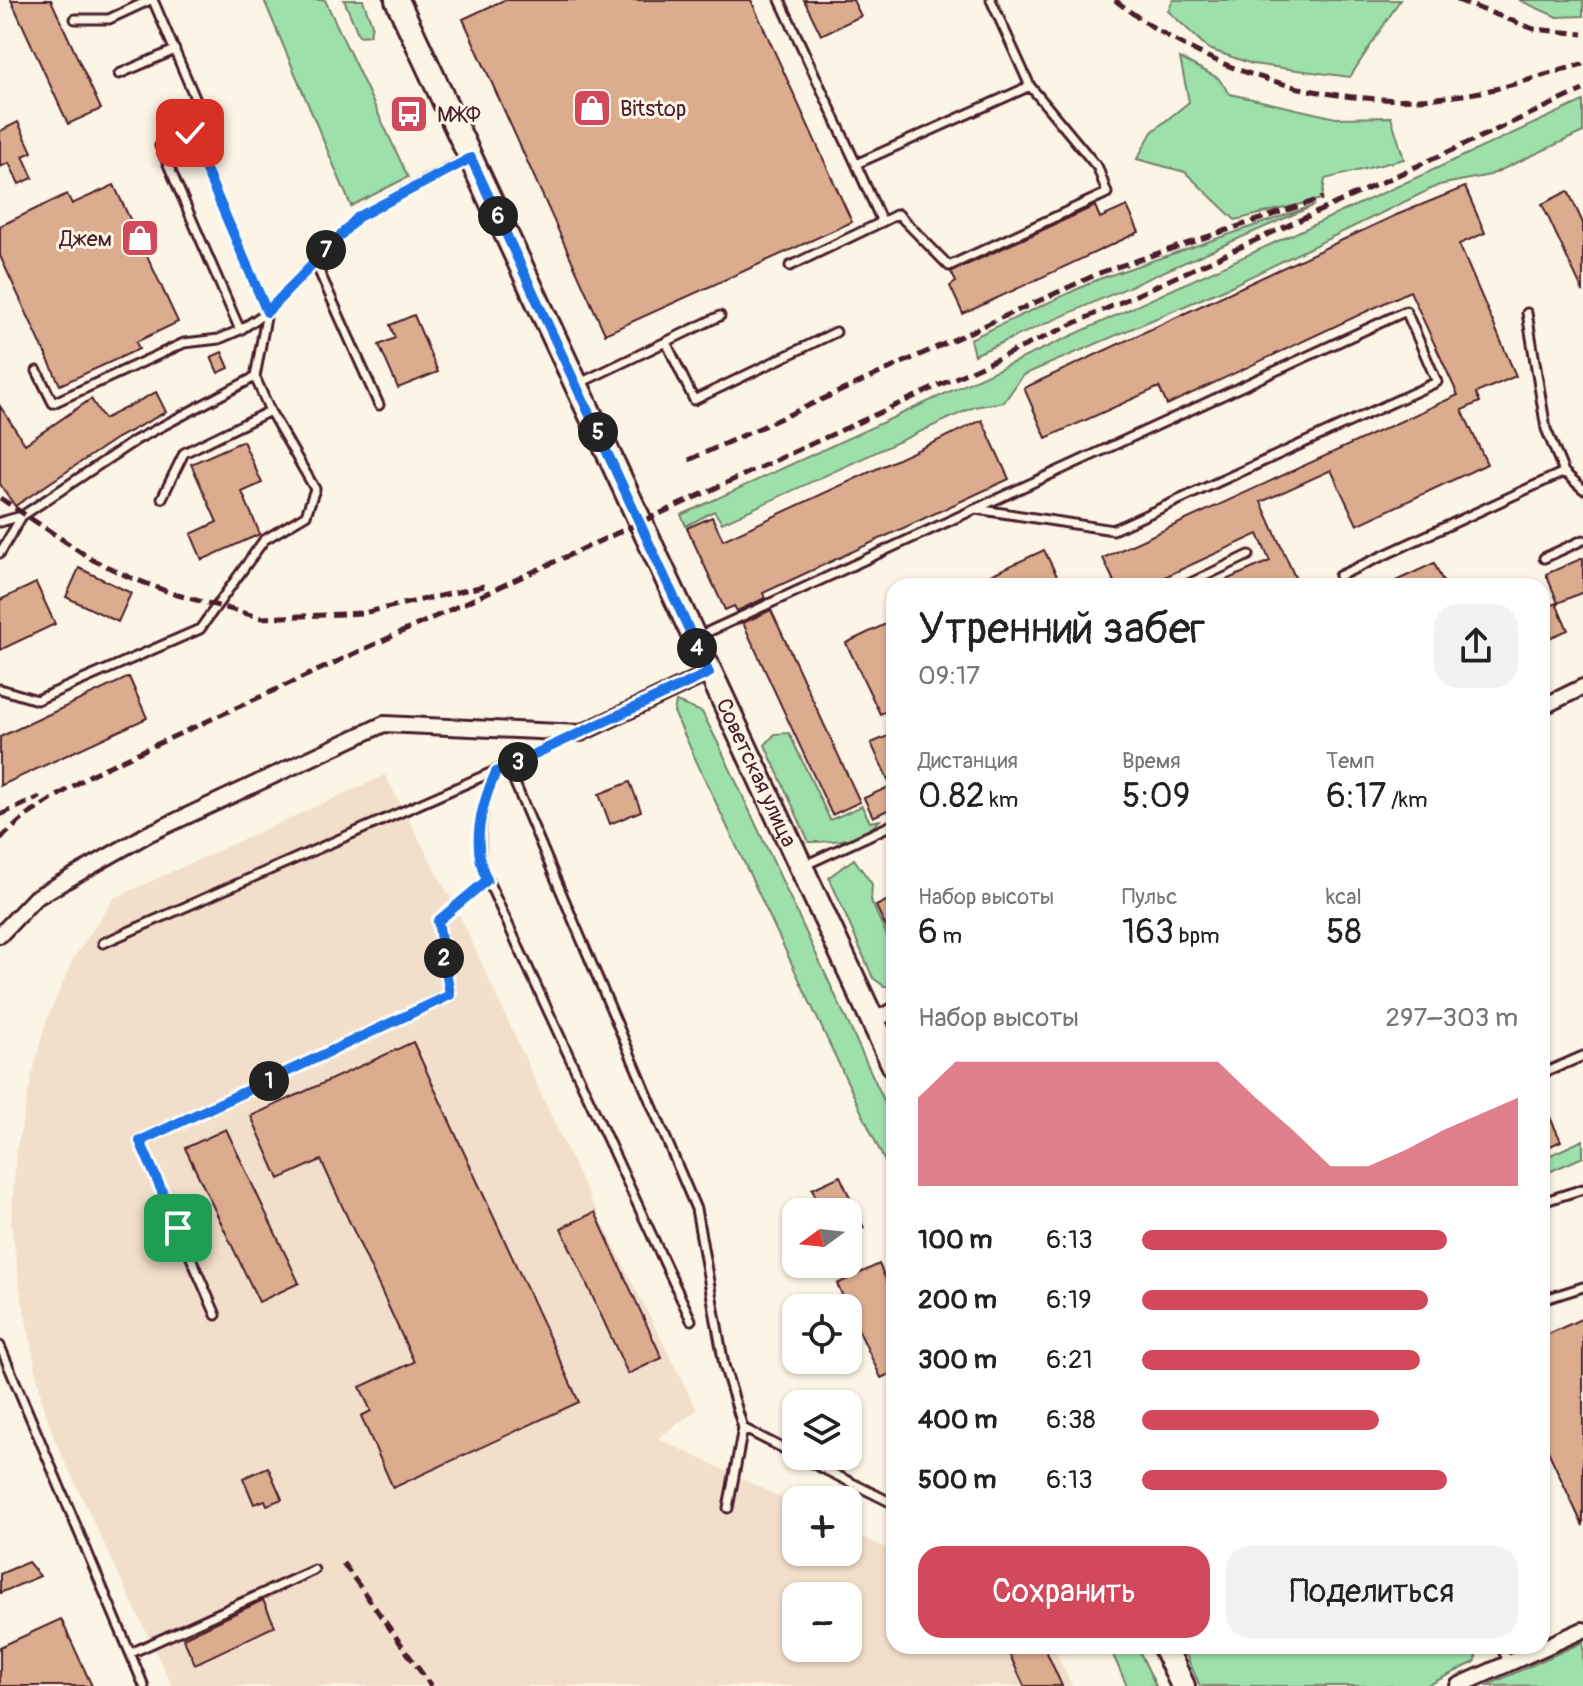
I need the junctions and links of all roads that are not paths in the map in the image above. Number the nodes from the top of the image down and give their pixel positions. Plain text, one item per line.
1 (152, 0) edge
2 (397, 0) edge
3 (780, 0) edge
4 (991, 0) edge
5 (75, 19) dead end
6 (175, 50) junction
7 (119, 74) dead end
8 (1030, 86) junction
9 (190, 133) junction
10 (471, 158) junction
11 (856, 164) junction
12 (882, 222) junction
13 (315, 262) junction
14 (790, 266) dead end
15 (267, 312) junction
16 (1527, 313) dead end
17 (720, 316) dead end
18 (240, 330) junction
19 (836, 332) dead end
20 (666, 342) junction
21 (37, 371) dead end
22 (255, 377) junction
23 (576, 385) junction
24 (379, 405) dead end
25 (270, 411) junction
26 (1564, 472) junction
27 (1583, 489) edge
28 (162, 498) dead end
29 (976, 509) junction
30 (22, 516) junction
31 (0, 522) edge
32 (1583, 540) edge
33 (0, 553) edge
34 (1249, 555) dead end
35 (1544, 558) dead end
36 (1339, 576) dead end
37 (1201, 578) edge
38 (693, 639) junction
39 (709, 673) junction
40 (1583, 687) edge
41 (0, 689) edge
42 (1550, 703) edge
43 (581, 733) junction
44 (508, 767) junction
45 (496, 772) junction
46 (886, 828) edge
47 (801, 867) junction
48 (487, 880) junction
49 (0, 934) edge
50 (103, 943) dead end
51 (886, 1014) edge
52 (873, 1020) junction
53 (886, 1048) edge
54 (1583, 1056) edge
55 (1550, 1070) edge
56 (1583, 1189) edge
57 (1550, 1199) edge
58 (1583, 1287) edge
59 (1550, 1297) edge
60 (216, 1315) dead end
61 (691, 1320) dead end
62 (0, 1346) edge
63 (743, 1428) junction
64 (782, 1448) edge
65 (825, 1470) edge
66 (886, 1500) edge
67 (728, 1508) dead end
68 (314, 1570) dead end
69 (1583, 1630) edge
70 (1550, 1645) edge
71 (131, 1653) junction
72 (1168, 1654) edge
73 (1505, 1654) edge
74 (1531, 1654) edge
75 (1509, 1664) junction
76 (144, 1686) edge
77 (1183, 1686) edge
78 (1458, 1686) edge

1 - 5 lane
1 - 6 lane
2 - 10 main road, Советская улица
3 - 11 lane
4 - 8 lane
6 - 7 lane
6 - 9 lane
8 - 11 lane
8 - 12 lane
9 - 15 lane
9 - 18 lane
10 - 13 lane
10 - 23 main road, Советская улица
11 - 12 lane
12 - 14 lane
13 - 15 lane
13 - 24 lane
15 - 18 lane
15 - 22 lane
16 - 26 lane
17 - 20 lane
18 - 21 lane
19 - 20 lane
20 - 23 lane
22 - 25 lane
22 - 30 lane
23 - 38 main road, Советская улица
25 - 28 lane
25 - 41 lane
26 - 27 lane
26 - 36 lane
29 - 29 lane
29 - 38 lane
30 - 31 lane
30 - 33 lane
32 - 35 lane
34 - 37 lane
38 - 39 main road, Советская улица
39 - 43 street
39 - 47 main road, Советская улица
40 - 42 street
43 - 44 lane
43 - 49 street
44 - 45 lane
44 - 63 lane
45 - 48 lane
45 - 50 lane
46 - 47 lane
47 - 52 main road, Советская улица
48 - 60 lane
48 - 61 lane
51 - 52 street
52 - 53 main road, Советская улица
54 - 55 lane
56 - 57 lane
58 - 59 lane
62 - 71 lane
63 - 64 lane
63 - 67 lane
65 - 66 lane
68 - 71 lane
69 - 70 street
71 - 76 lane
72 - 77 main road
73 - 75 lane
74 - 75 street
75 - 78 street

